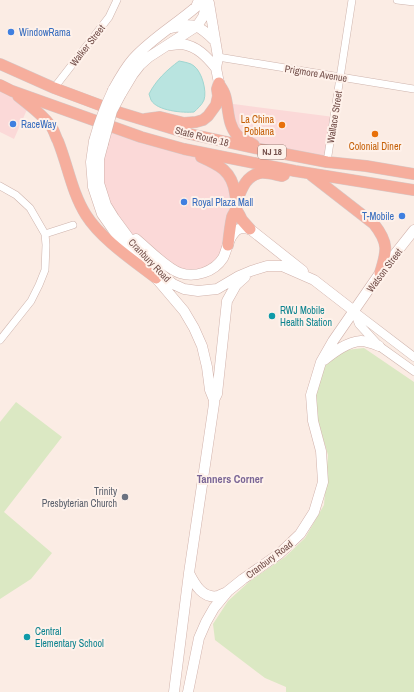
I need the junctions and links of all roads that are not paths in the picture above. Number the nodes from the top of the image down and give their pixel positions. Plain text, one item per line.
1 (117, 0) edge
2 (199, 0) edge
3 (208, 0) edge
4 (352, 0) edge
5 (397, 0) edge
6 (414, 2) edge
7 (197, 26) junction
8 (169, 28) junction
9 (215, 41) junction
10 (165, 46) junction
11 (218, 57) junction
12 (0, 64) edge
13 (216, 68) junction
14 (340, 77) junction
15 (219, 83) junction
16 (0, 85) edge
17 (54, 88) junction
18 (414, 89) edge
19 (12, 91) junction
20 (117, 92) junction
21 (140, 119) junction
22 (98, 143) junction
23 (184, 149) junction
24 (259, 149) junction
25 (327, 162) junction
26 (295, 171) junction
27 (309, 173) junction
28 (414, 174) edge
29 (0, 186) edge
30 (414, 190) edge
31 (236, 206) junction
32 (114, 218) junction
33 (73, 225) dead end
34 (250, 229) junction
35 (414, 230) edge
36 (45, 234) junction
37 (228, 245) junction
38 (251, 271) junction
39 (380, 273) junction
40 (156, 278) junction
41 (314, 280) junction
42 (354, 311) junction
43 (0, 340) edge
44 (379, 346) junction
45 (414, 357) edge
46 (321, 362) junction
47 (414, 371) edge
48 (214, 400) junction
49 (189, 573) junction
50 (228, 592) junction
51 (174, 692) edge
52 (188, 692) edge

1 - 17 street, Walker Street
2 - 8 main road, Cranbury Road
3 - 7 main road
3 - 9 main road
4 - 14 street, Wallace Street
5 - 6 street
7 - 8 main road
7 - 9 main road
7 - 10 main road, Cranbury Road
8 - 20 main road, Cranbury Road
9 - 11 main road
10 - 13 main road
10 - 20 main road, Cranbury Road
11 - 13 main road
11 - 14 street, Prigmore Avenue
12 - 17 highway, State Route 18 / NJ 18
13 - 15 main road
14 - 18 street, Prigmore Avenue
14 - 25 street, Wallace Street
15 - 21 highway
15 - 24 highway
16 - 19 highway, State Route 18 / NJ 18
17 - 21 highway, State Route 18 / NJ 18
19 - 23 highway, State Route 18 / NJ 18
19 - 40 highway
20 - 22 main road, Cranbury Road, bridge
21 - 24 highway, State Route 18 / NJ 18
22 - 32 main road, Cranbury Road
22 - 40 main road, Cranbury Road
23 - 26 highway, State Route 18 / NJ 18
23 - 31 highway
24 - 25 highway, State Route 18 / NJ 18
25 - 28 highway, State Route 18 / NJ 18
26 - 27 highway, State Route 18 / NJ 18
26 - 31 highway
27 - 30 highway, State Route 18 / NJ 18
27 - 39 highway
29 - 36 street
31 - 34 highway
31 - 37 highway
32 - 37 main road
32 - 38 main road, Cranbury Road
33 - 36 street
34 - 37 main road
34 - 41 main road
35 - 39 main road, Watson Street
36 - 43 street
38 - 41 main road, Cranbury Road
38 - 48 main road
39 - 42 main road, Watson Street
40 - 48 main road, Cranbury Road
41 - 42 main road, Cranbury Road
42 - 44 street
42 - 45 street
42 - 46 main road, Cranbury Road
44 - 46 main road
44 - 47 street
46 - 50 main road, Cranbury Road
48 - 49 main road, Cranbury Road
49 - 50 main road
49 - 51 main road, Cranbury Road
50 - 52 main road, Cranbury Road

